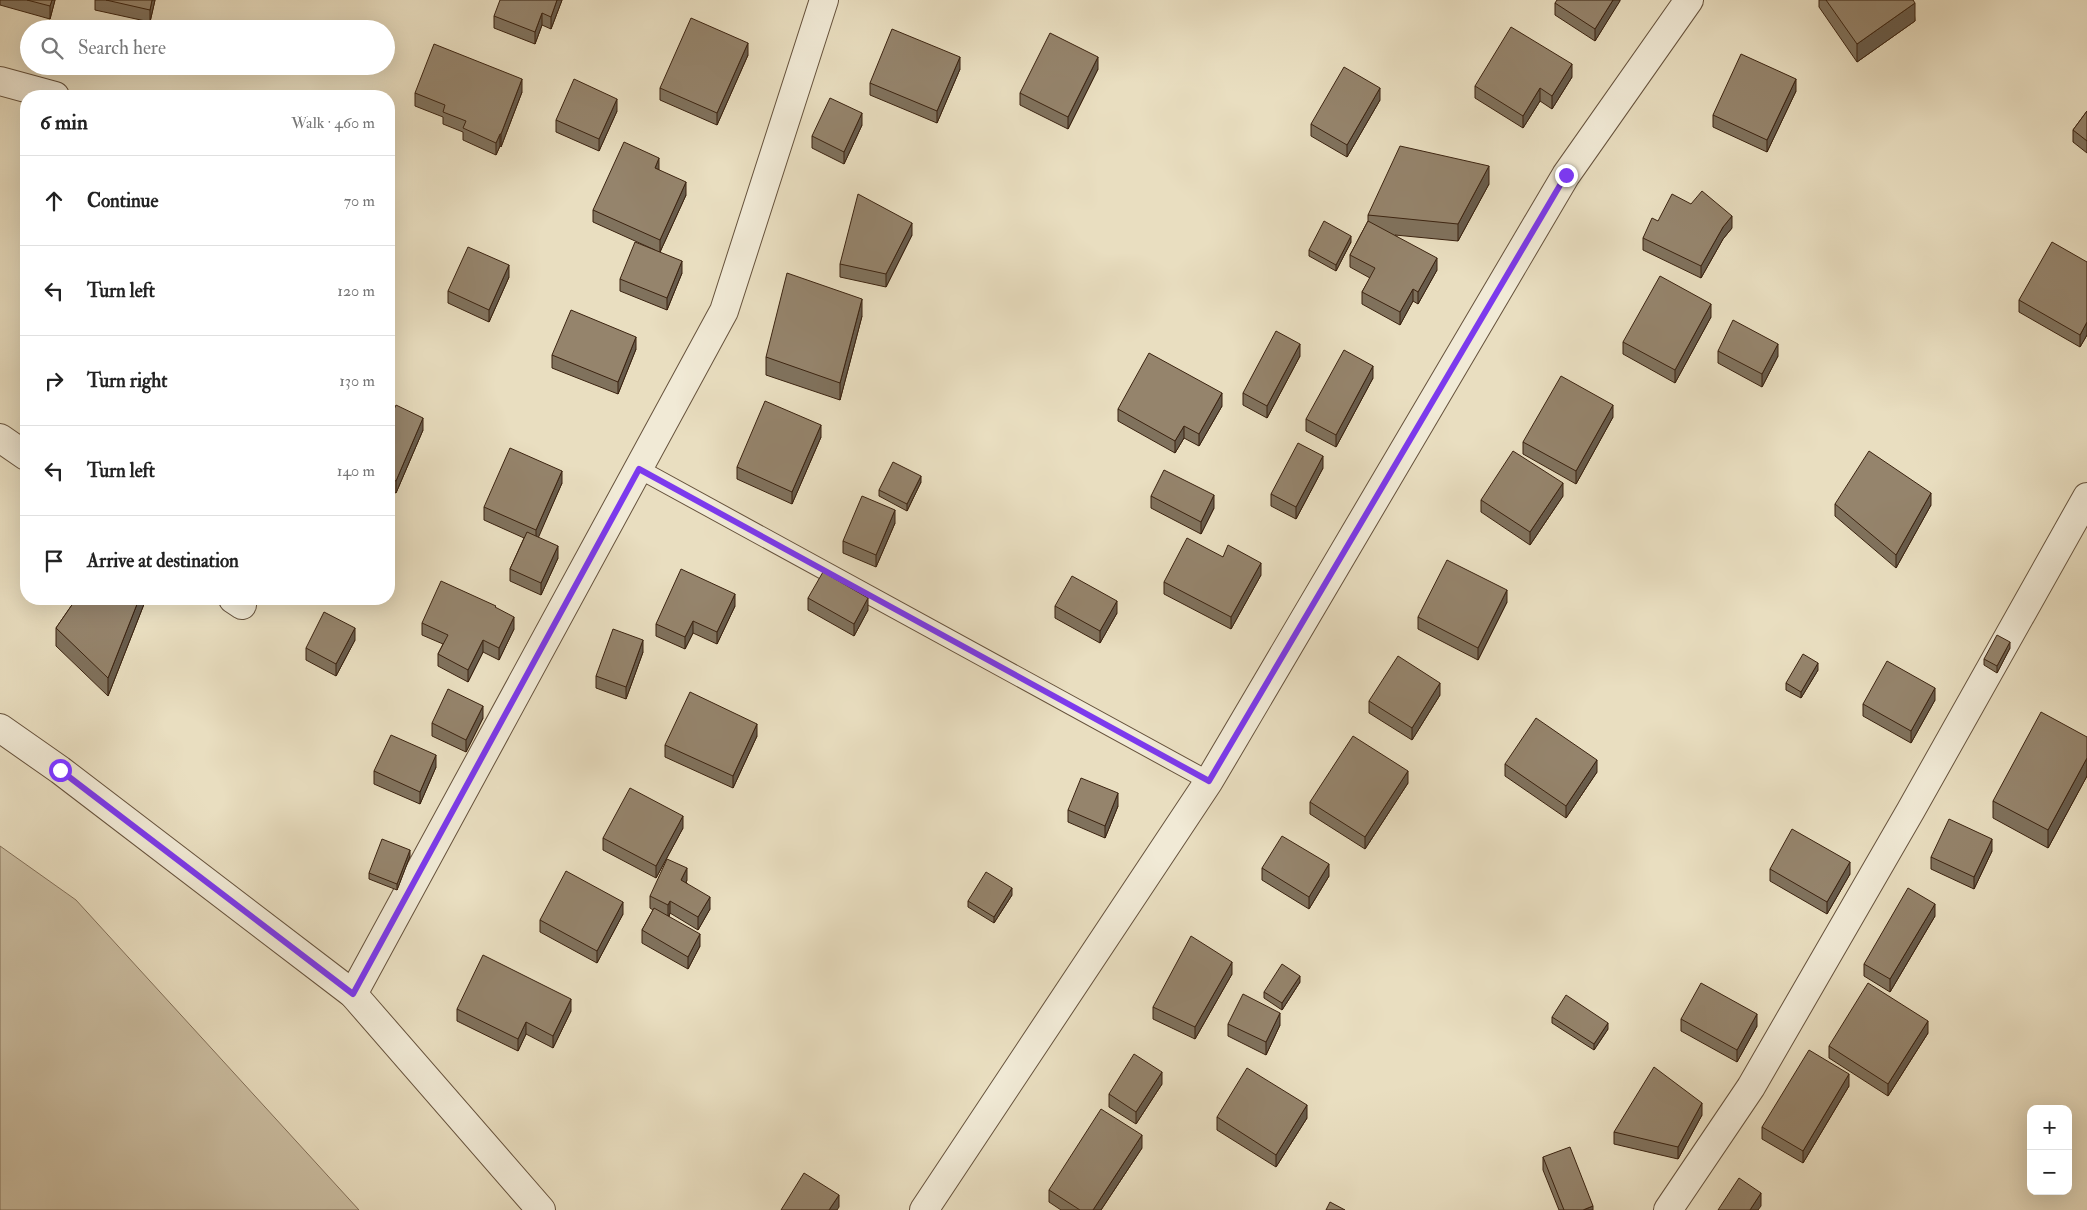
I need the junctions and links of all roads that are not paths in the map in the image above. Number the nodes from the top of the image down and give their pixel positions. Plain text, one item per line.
1 (824, 0) edge
2 (1689, 0) edge
3 (0, 81) edge
4 (33, 90) edge
5 (0, 438) edge
6 (20, 452) edge
7 (639, 469) junction
8 (2087, 497) edge
9 (0, 728) edge
10 (1209, 781) junction
11 (353, 994) junction
12 (540, 1210) edge
13 (924, 1210) edge
14 (1668, 1210) edge

1 - 7 street
2 - 10 street
3 - 4 street
5 - 6 street
7 - 10 lane
7 - 11 street
8 - 14 street
9 - 11 street
10 - 13 street
11 - 12 street

